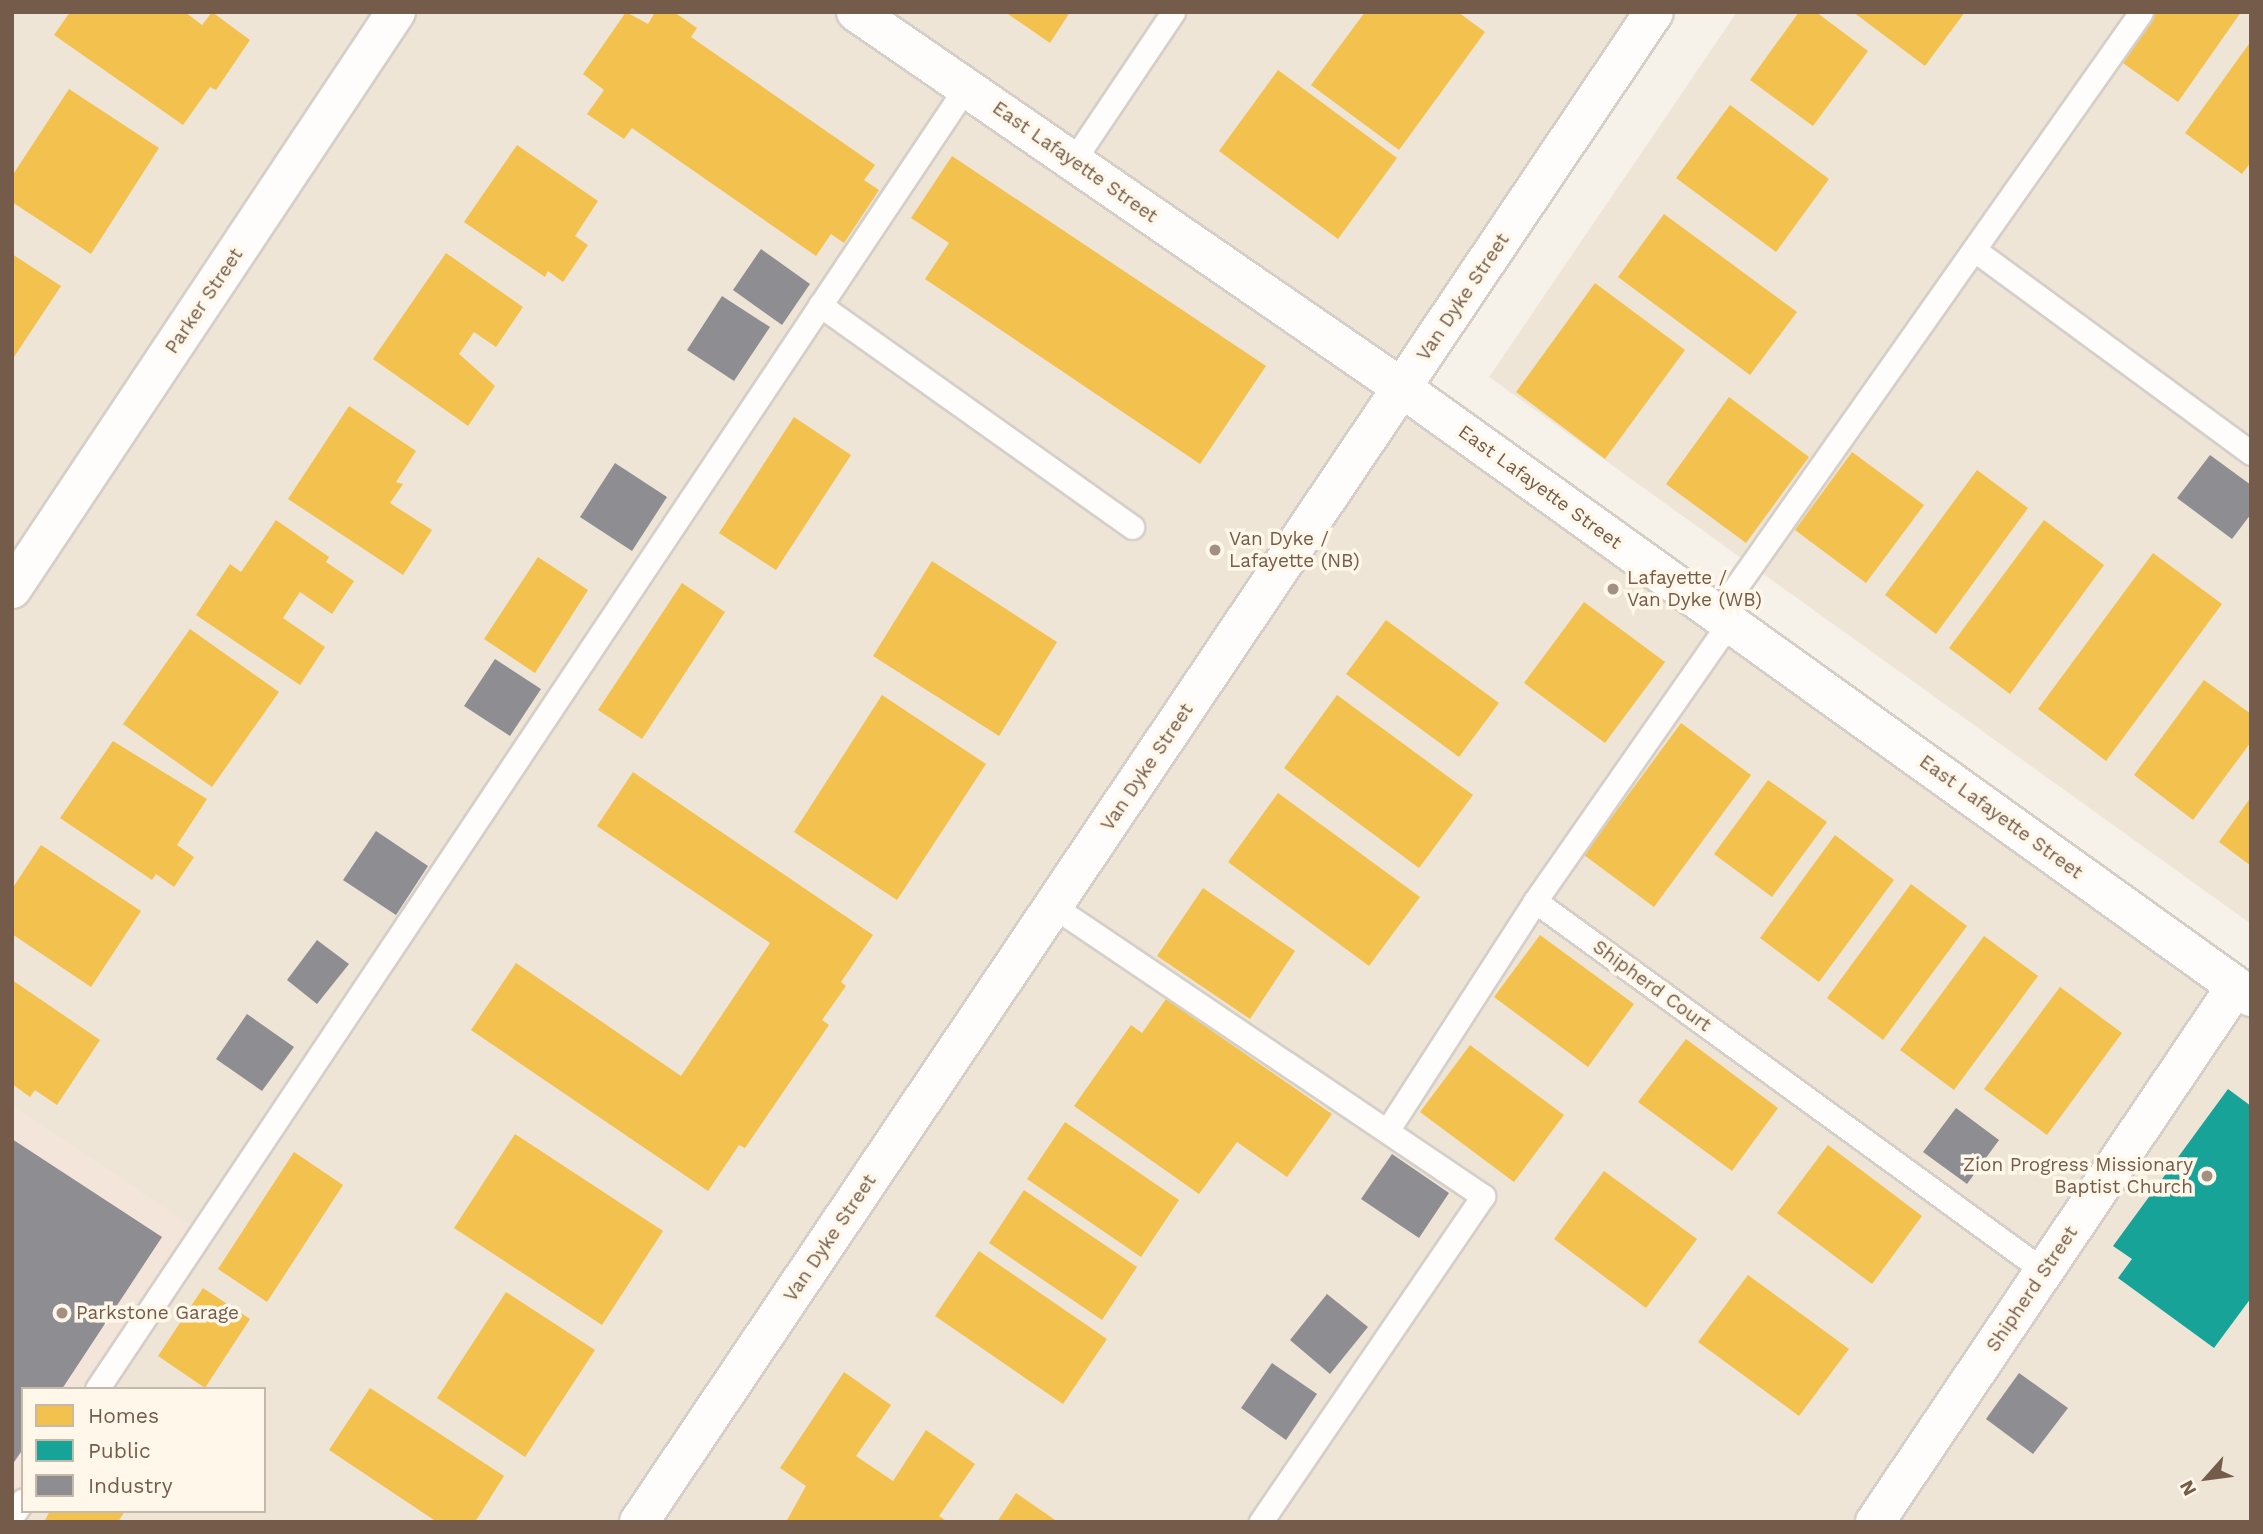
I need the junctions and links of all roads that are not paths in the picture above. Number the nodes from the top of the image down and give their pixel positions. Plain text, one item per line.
1 (396, 12) edge
2 (856, 12) edge
3 (1173, 12) edge
4 (1654, 12) edge
5 (2141, 12) edge
6 (966, 87) junction
7 (1073, 161) junction
8 (1976, 251) junction
9 (820, 305) junction
10 (1402, 388) junction
11 (2251, 453) edge
12 (1132, 527) dead end
13 (12, 589) edge
14 (1723, 618) junction
15 (1535, 901) junction
16 (1054, 906) junction
17 (2244, 991) edge
18 (1387, 1130) junction
19 (2044, 1271) junction
20 (98, 1387) edge
21 (639, 1522) edge
22 (1261, 1522) edge
23 (1875, 1522) edge

1 - 13 street, Parker Street
2 - 6 street, East Lafayette Street
3 - 7 lane
4 - 10 street, Van Dyke Street
5 - 8 lane
6 - 7 street, East Lafayette Street
6 - 9 lane
7 - 10 street, East Lafayette Street
8 - 11 lane
8 - 14 lane
9 - 12 lane
9 - 20 lane
10 - 14 street, East Lafayette Street
10 - 16 street, Van Dyke Street
14 - 15 lane
14 - 17 street, East Lafayette Street
15 - 18 lane
15 - 19 lane, Shipherd Court
16 - 18 lane
16 - 21 street, Van Dyke Street
17 - 19 street, Shipherd Street
18 - 22 lane
19 - 23 street, Shipherd Street

